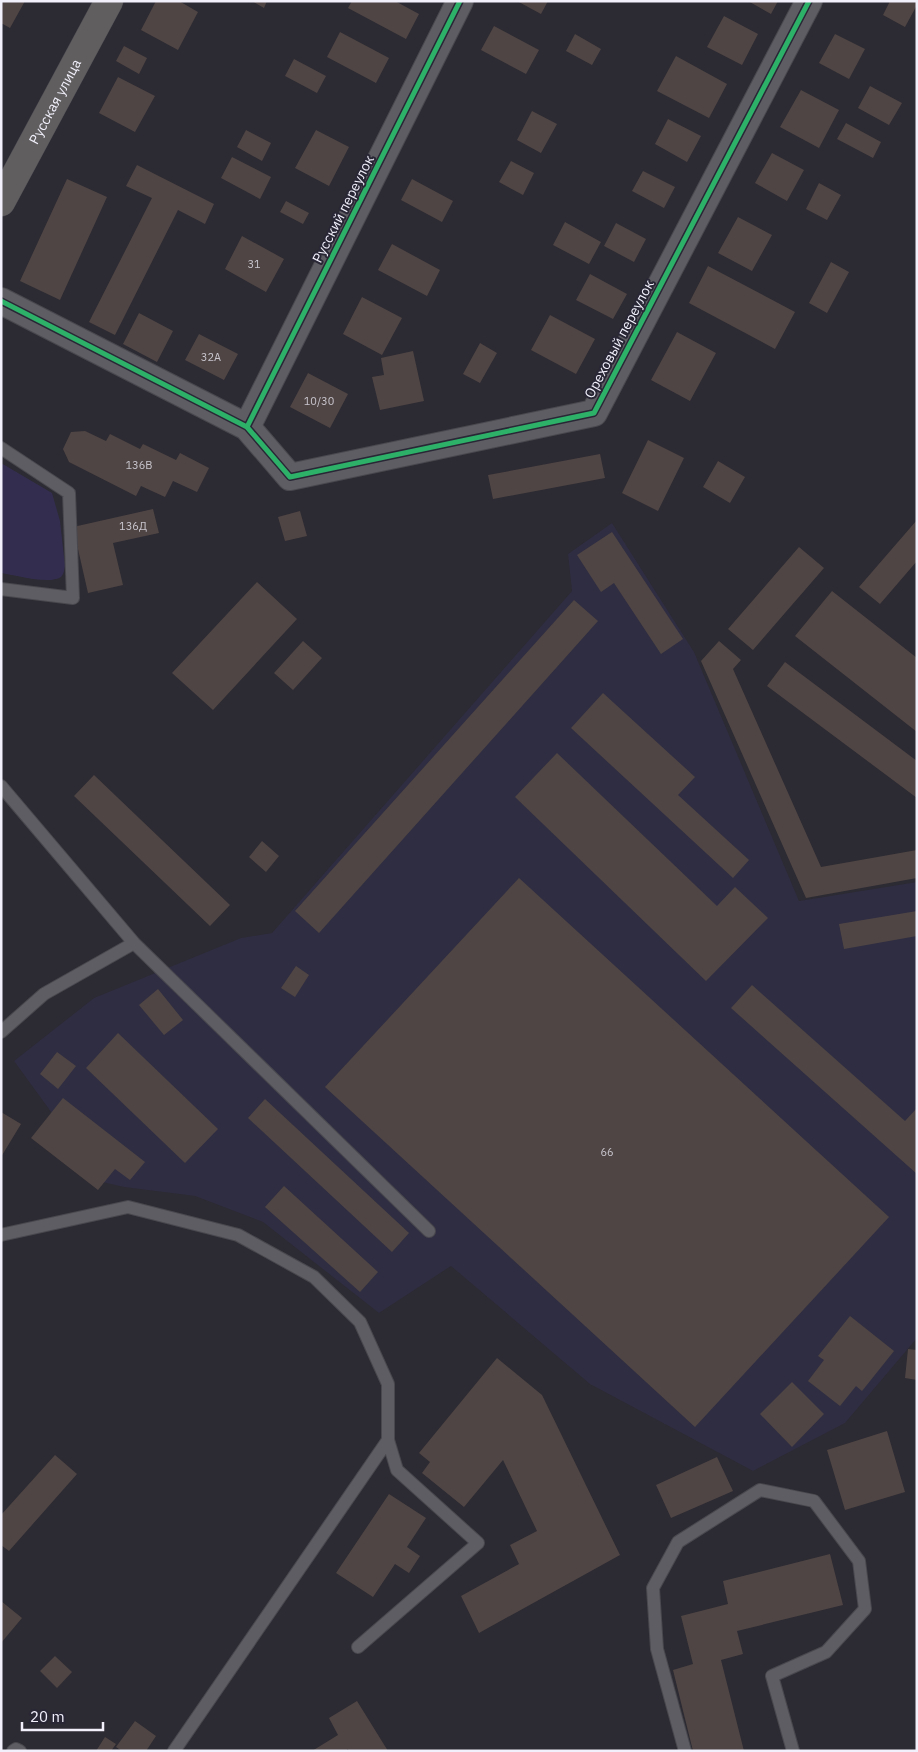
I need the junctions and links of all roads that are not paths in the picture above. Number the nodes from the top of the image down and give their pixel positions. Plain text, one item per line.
1 (109, 1) edge
2 (460, 1) edge
3 (809, 1) edge
4 (1, 202) edge
5 (1, 301) edge
6 (247, 428) junction
7 (1, 448) edge
8 (1, 589) edge
9 (1, 786) edge
10 (134, 943) junction
11 (1, 1032) edge
12 (429, 1231) dead end
13 (1, 1235) edge
14 (388, 1440) junction
15 (358, 1647) dead end
16 (14, 1751) edge
17 (20, 1751) edge
18 (174, 1751) edge
19 (685, 1751) edge
20 (794, 1751) edge

1 - 4 main road, Русская улица
2 - 6 street, Русский переулок
3 - 6 street, Ореховый переулок
5 - 6 street
7 - 8 lane
9 - 10 lane
10 - 11 lane
10 - 12 lane
13 - 14 lane
14 - 15 lane
14 - 18 lane
16 - 17 lane
19 - 20 lane

